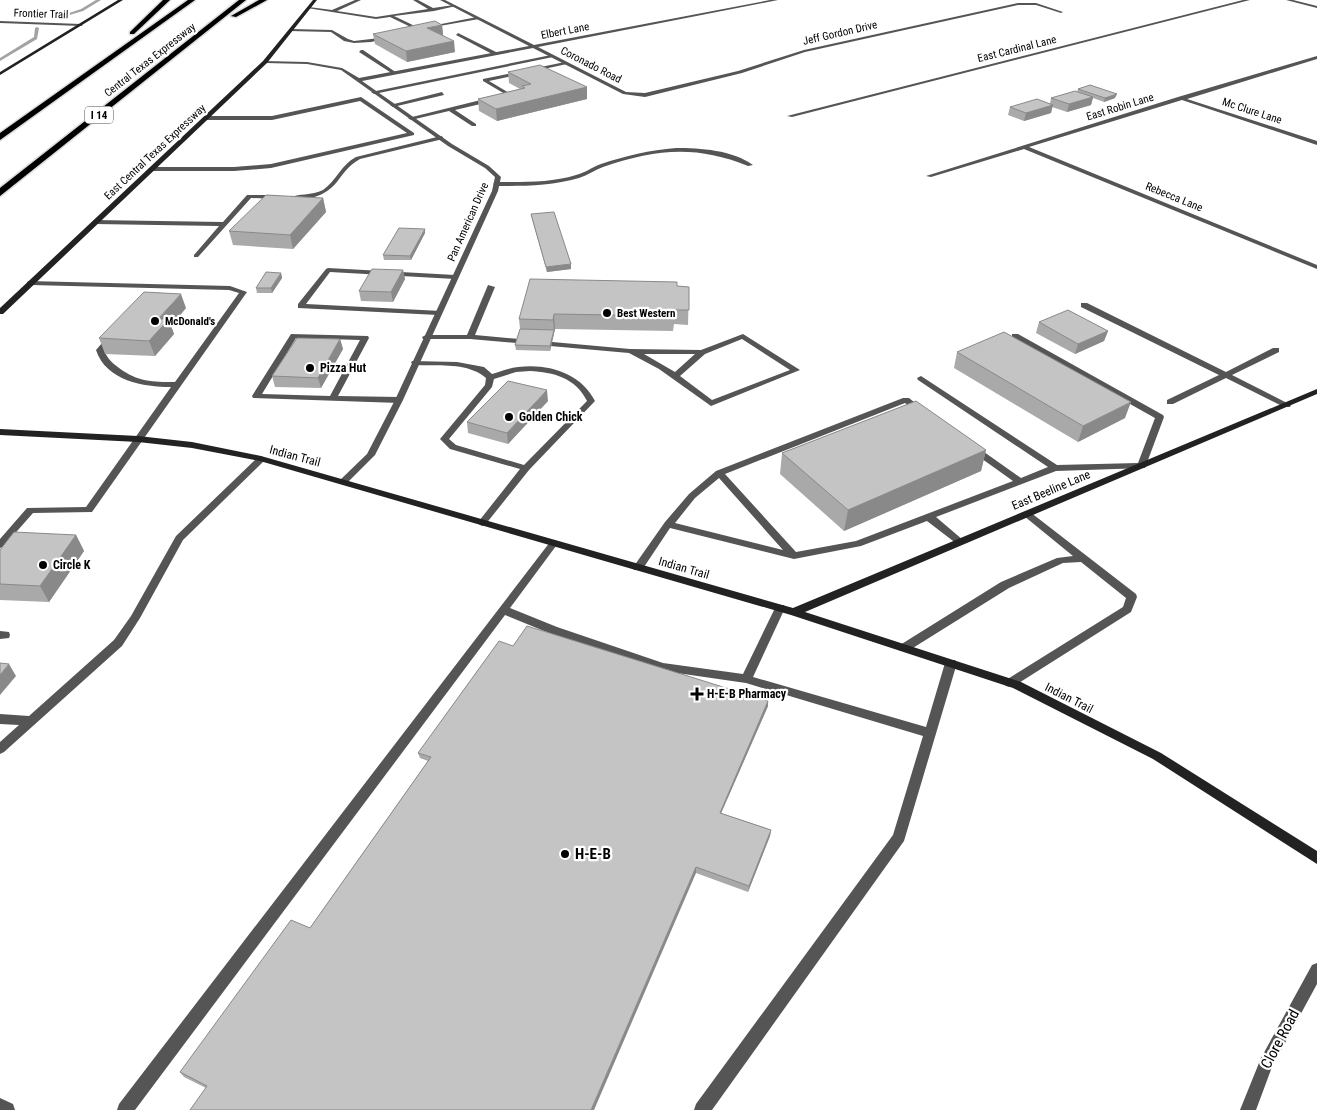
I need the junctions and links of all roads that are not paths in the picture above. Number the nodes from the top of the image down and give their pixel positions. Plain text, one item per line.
1 (121, 0) edge
2 (167, 0) edge
3 (192, 0) edge
4 (243, 0) edge
5 (264, 0) edge
6 (315, 0) edge
7 (359, 0) edge
8 (415, 0) edge
9 (442, 0) edge
10 (776, 0) edge
11 (1248, 0) edge
12 (1288, 0) edge
13 (454, 6) junction
14 (1317, 7) edge
15 (309, 8) junction
16 (434, 10) junction
17 (332, 11) junction
18 (1061, 12) dead end
19 (392, 17) junction
20 (476, 18) junction
21 (0, 22) edge
22 (81, 25) junction
23 (291, 30) junction
24 (458, 34) dead end
25 (198, 36) junction
26 (398, 36) edge
27 (126, 47) junction
28 (534, 47) junction
29 (362, 52) dead end
30 (496, 54) junction
31 (551, 56) junction
32 (1316, 58) edge
33 (265, 62) junction
34 (565, 63) junction
35 (395, 73) junction
36 (0, 74) edge
37 (358, 80) junction
38 (374, 92) junction
39 (624, 93) joint
40 (442, 94) dead end
41 (1180, 98) junction
42 (393, 105) junction
43 (450, 109) junction
44 (790, 116) dead end
45 (206, 118) junction
46 (411, 118) junction
47 (474, 125) dead end
48 (0, 137) edge
49 (441, 138) junction
50 (1317, 143) edge
51 (1024, 147) junction
52 (750, 165) dead end
53 (151, 170) junction
54 (929, 176) dead end
55 (496, 184) junction
56 (0, 193) edge
57 (95, 222) junction
58 (224, 224) junction
59 (196, 256) dead end
60 (1317, 267) edge
61 (455, 277) junction
62 (31, 283) junction
63 (158, 286) junction
64 (491, 286) dead end
65 (151, 294) edge
66 (1084, 305) dead end
67 (0, 312) edge
68 (438, 313) junction
69 (119, 329) edge
70 (1015, 336) edge
71 (426, 337) junction
72 (470, 337) junction
73 (1276, 350) dead end
74 (630, 351) junction
75 (702, 352) junction
76 (415, 363) junction
77 (1226, 375) junction
78 (675, 376) junction
79 (490, 378) junction
80 (921, 378) dead end
81 (177, 385) junction
82 (1317, 391) edge
83 (334, 398) junction
84 (399, 400) junction
85 (1170, 402) dead end
86 (1287, 405) junction
87 (929, 416) edge
88 (0, 432) edge
89 (138, 439) junction
90 (967, 443) edge
91 (261, 459) junction
92 (1142, 466) junction
93 (526, 468) junction
94 (1054, 468) junction
95 (719, 473) junction
96 (1020, 481) junction
97 (343, 482) junction
98 (1027, 514) junction
99 (930, 517) junction
100 (482, 523) junction
101 (668, 524) junction
102 (960, 542) junction
103 (554, 544) junction
104 (0, 545) edge
105 (794, 556) junction
106 (1083, 559) junction
107 (638, 568) junction
108 (780, 608) junction
109 (504, 610) junction
110 (794, 612) junction
111 (904, 648) junction
112 (951, 663) junction
113 (746, 679) junction
114 (1010, 683) junction
115 (0, 719) edge
116 (33, 720) junction
117 (930, 733) junction
118 (0, 749) edge
119 (1317, 858) edge
120 (1317, 970) edge
121 (0, 1106) edge
122 (7, 1110) edge
123 (125, 1110) edge
124 (702, 1110) edge
125 (1248, 1110) edge

1 - 22 street
2 - 27 highway
3 - 27 highway, Central Texas Expressway
4 - 25 highway, Central Texas Expressway / I 14
5 - 25 highway
6 - 15 street, East Central Texas Expressway
7 - 17 street
8 - 16 street
9 - 13 street, Coronado Road
10 - 28 street, Elbert Lane
11 - 44 street, East Cardinal Lane
12 - 14 street
13 - 16 street
13 - 20 street, Coronado Road
15 - 17 street
15 - 23 street, East Central Texas Expressway
16 - 19 street
17 - 19 street
18 - 39 street, Jeff Gordon Drive
19 - 20 street
20 - 28 street, Coronado Road
21 - 22 street, Frontier Trail
22 - 36 street
23 - 26 street
23 - 33 street, East Central Texas Expressway
24 - 30 street
25 - 56 highway, Central Texas Expressway / I 14
27 - 48 highway, Central Texas Expressway
28 - 30 street, Elbert Lane
28 - 31 street, Coronado Road
29 - 35 street
30 - 35 street, Elbert Lane
31 - 34 street, Coronado Road
31 - 38 street
32 - 41 street, East Robin Lane
33 - 37 street, Pan American Drive
33 - 45 street, East Central Texas Expressway
34 - 39 street, Coronado Road
34 - 43 street
35 - 37 street, Elbert Lane
37 - 38 street, Pan American Drive
38 - 42 street, Pan American Drive
40 - 42 street
41 - 50 street, Mc Clure Lane
41 - 51 street, East Robin Lane
42 - 46 street, Pan American Drive
43 - 46 street
43 - 47 street
45 - 53 street, East Central Texas Expressway
45 - 53 street
46 - 49 street, Pan American Drive
49 - 55 street, Pan American Drive
49 - 58 street
51 - 54 street, East Robin Lane
51 - 60 street, Rebecca Lane
52 - 55 street
53 - 57 street, East Central Texas Expressway
55 - 61 street, Pan American Drive
57 - 58 street
57 - 62 street, East Central Texas Expressway
58 - 59 street
61 - 68 street, Pan American Drive
61 - 68 street
62 - 63 street
62 - 67 street, East Central Texas Expressway
63 - 65 street
63 - 81 street
64 - 72 street
66 - 77 street
68 - 71 street, Pan American Drive
69 - 81 street
70 - 92 street
71 - 72 street
71 - 76 street, Pan American Drive
72 - 74 street
73 - 77 street
74 - 75 street
74 - 78 street
75 - 78 street
75 - 78 street
76 - 79 street
76 - 84 street, Pan American Drive
77 - 85 street
77 - 86 street
79 - 93 street
79 - 93 street
80 - 94 street
81 - 89 street
82 - 86 street, East Beeline Lane
83 - 83 street
83 - 84 street
84 - 97 street, Pan American Drive
86 - 92 street, East Beeline Lane
87 - 95 street
88 - 89 street, Indian Trail
89 - 91 street, Indian Trail
89 - 104 street
90 - 96 street
91 - 97 street, Indian Trail
91 - 116 street
92 - 94 street
92 - 98 street, East Beeline Lane
93 - 100 street
94 - 96 street
95 - 101 street
95 - 105 street
96 - 99 street
97 - 100 street, Indian Trail
98 - 102 street, East Beeline Lane
98 - 106 street
99 - 102 street
99 - 105 street
100 - 103 street, Indian Trail
101 - 105 street
101 - 107 street
102 - 110 street, East Beeline Lane
103 - 107 street, Indian Trail
103 - 109 street
106 - 111 street
106 - 114 street
107 - 108 street, Indian Trail
108 - 110 street, Indian Trail
108 - 113 street
109 - 113 street
109 - 123 street
110 - 111 street, Indian Trail
111 - 112 street, Indian Trail
112 - 114 street, Indian Trail
112 - 117 street
113 - 117 street
114 - 119 street, Indian Trail
115 - 116 street
116 - 118 street
117 - 124 street
120 - 125 street, Clore Road
121 - 122 street

